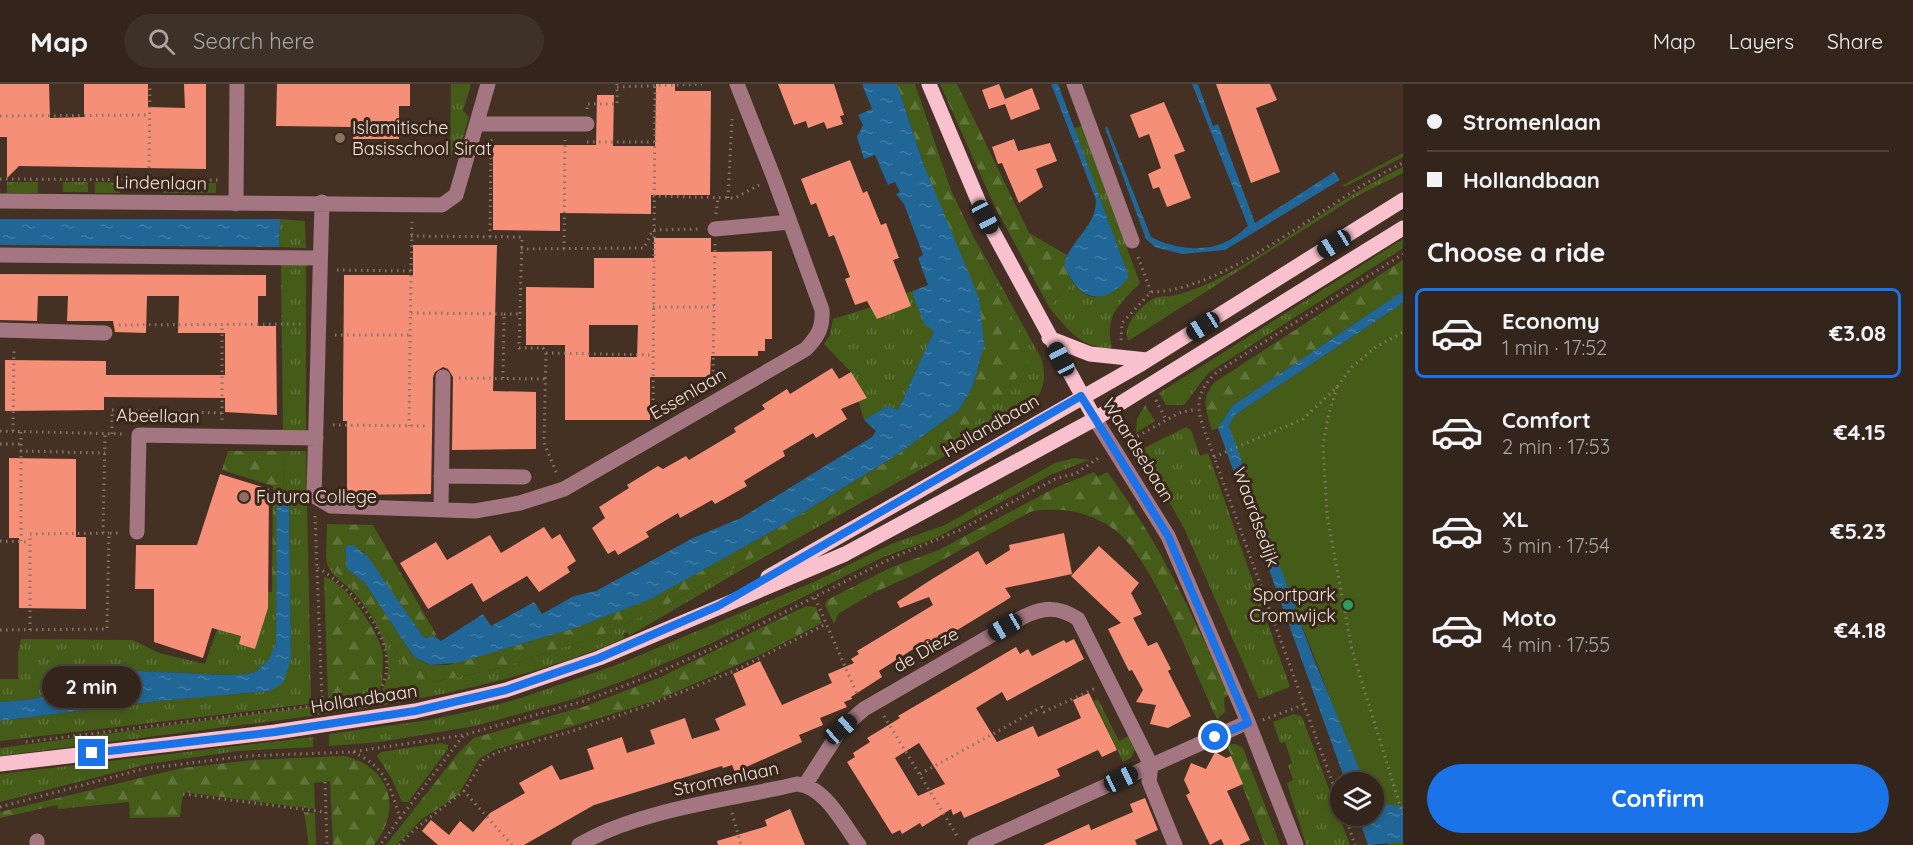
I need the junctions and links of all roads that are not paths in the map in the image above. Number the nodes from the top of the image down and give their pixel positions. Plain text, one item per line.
1 (237, 84) edge
2 (488, 84) edge
3 (737, 84) edge
4 (929, 84) edge
5 (1074, 84) edge
6 (485, 124) junction
7 (587, 124) road end
8 (0, 201) edge
9 (1403, 201) edge
10 (322, 202) junction
11 (236, 204) junction
12 (790, 222) junction
13 (1403, 228) edge
14 (715, 229) road end
15 (1132, 241) road end
16 (0, 255) edge
17 (320, 264) junction
18 (7, 330) edge
19 (105, 333) road end
20 (1049, 338) junction
21 (1147, 360) junction
22 (443, 377) road end
23 (1081, 396) junction
24 (1095, 419) junction
25 (316, 431) junction
26 (441, 476) junction
27 (524, 477) dead end
28 (441, 508) junction
29 (137, 532) road end
30 (718, 606) junction
31 (1248, 723) junction
32 (0, 764) edge
33 (1151, 765) junction
34 (806, 784) junction
35 (603, 831) junction
36 (579, 845) edge
37 (610, 845) edge
38 (859, 845) edge
39 (975, 845) edge
40 (1175, 845) edge
41 (1296, 845) edge

1 - 11 street
2 - 6 street
3 - 12 street, Essenlaan
4 - 20 main road, Waardsebaan
5 - 15 street
6 - 7 street
6 - 10 street
8 - 11 street, Lindenlaan
9 - 21 main road, Hollandbaan
10 - 11 street, Lindenlaan
10 - 17 street
12 - 14 street
12 - 28 street, Essenlaan
13 - 24 main road, Hollandbaan
16 - 17 street
17 - 25 street
18 - 19 street
20 - 21 main road
20 - 23 main road, Waardsebaan
21 - 23 main road, Hollandbaan
22 - 26 street
23 - 24 main road, Waardsebaan
23 - 30 main road, Hollandbaan
24 - 30 main road, Hollandbaan
24 - 31 street, Waardsebaan
25 - 28 street, Essenlaan
25 - 29 street, Abeellaan
26 - 27 street
26 - 28 street
30 - 32 main road, Hollandbaan
31 - 33 street
31 - 41 street, Waardsebaan
33 - 34 street, de Dieze
33 - 39 street
33 - 40 street
34 - 35 street, Stromenlaan
34 - 38 street, Stromenlaan
35 - 36 street, Stromenlaan
35 - 37 street

